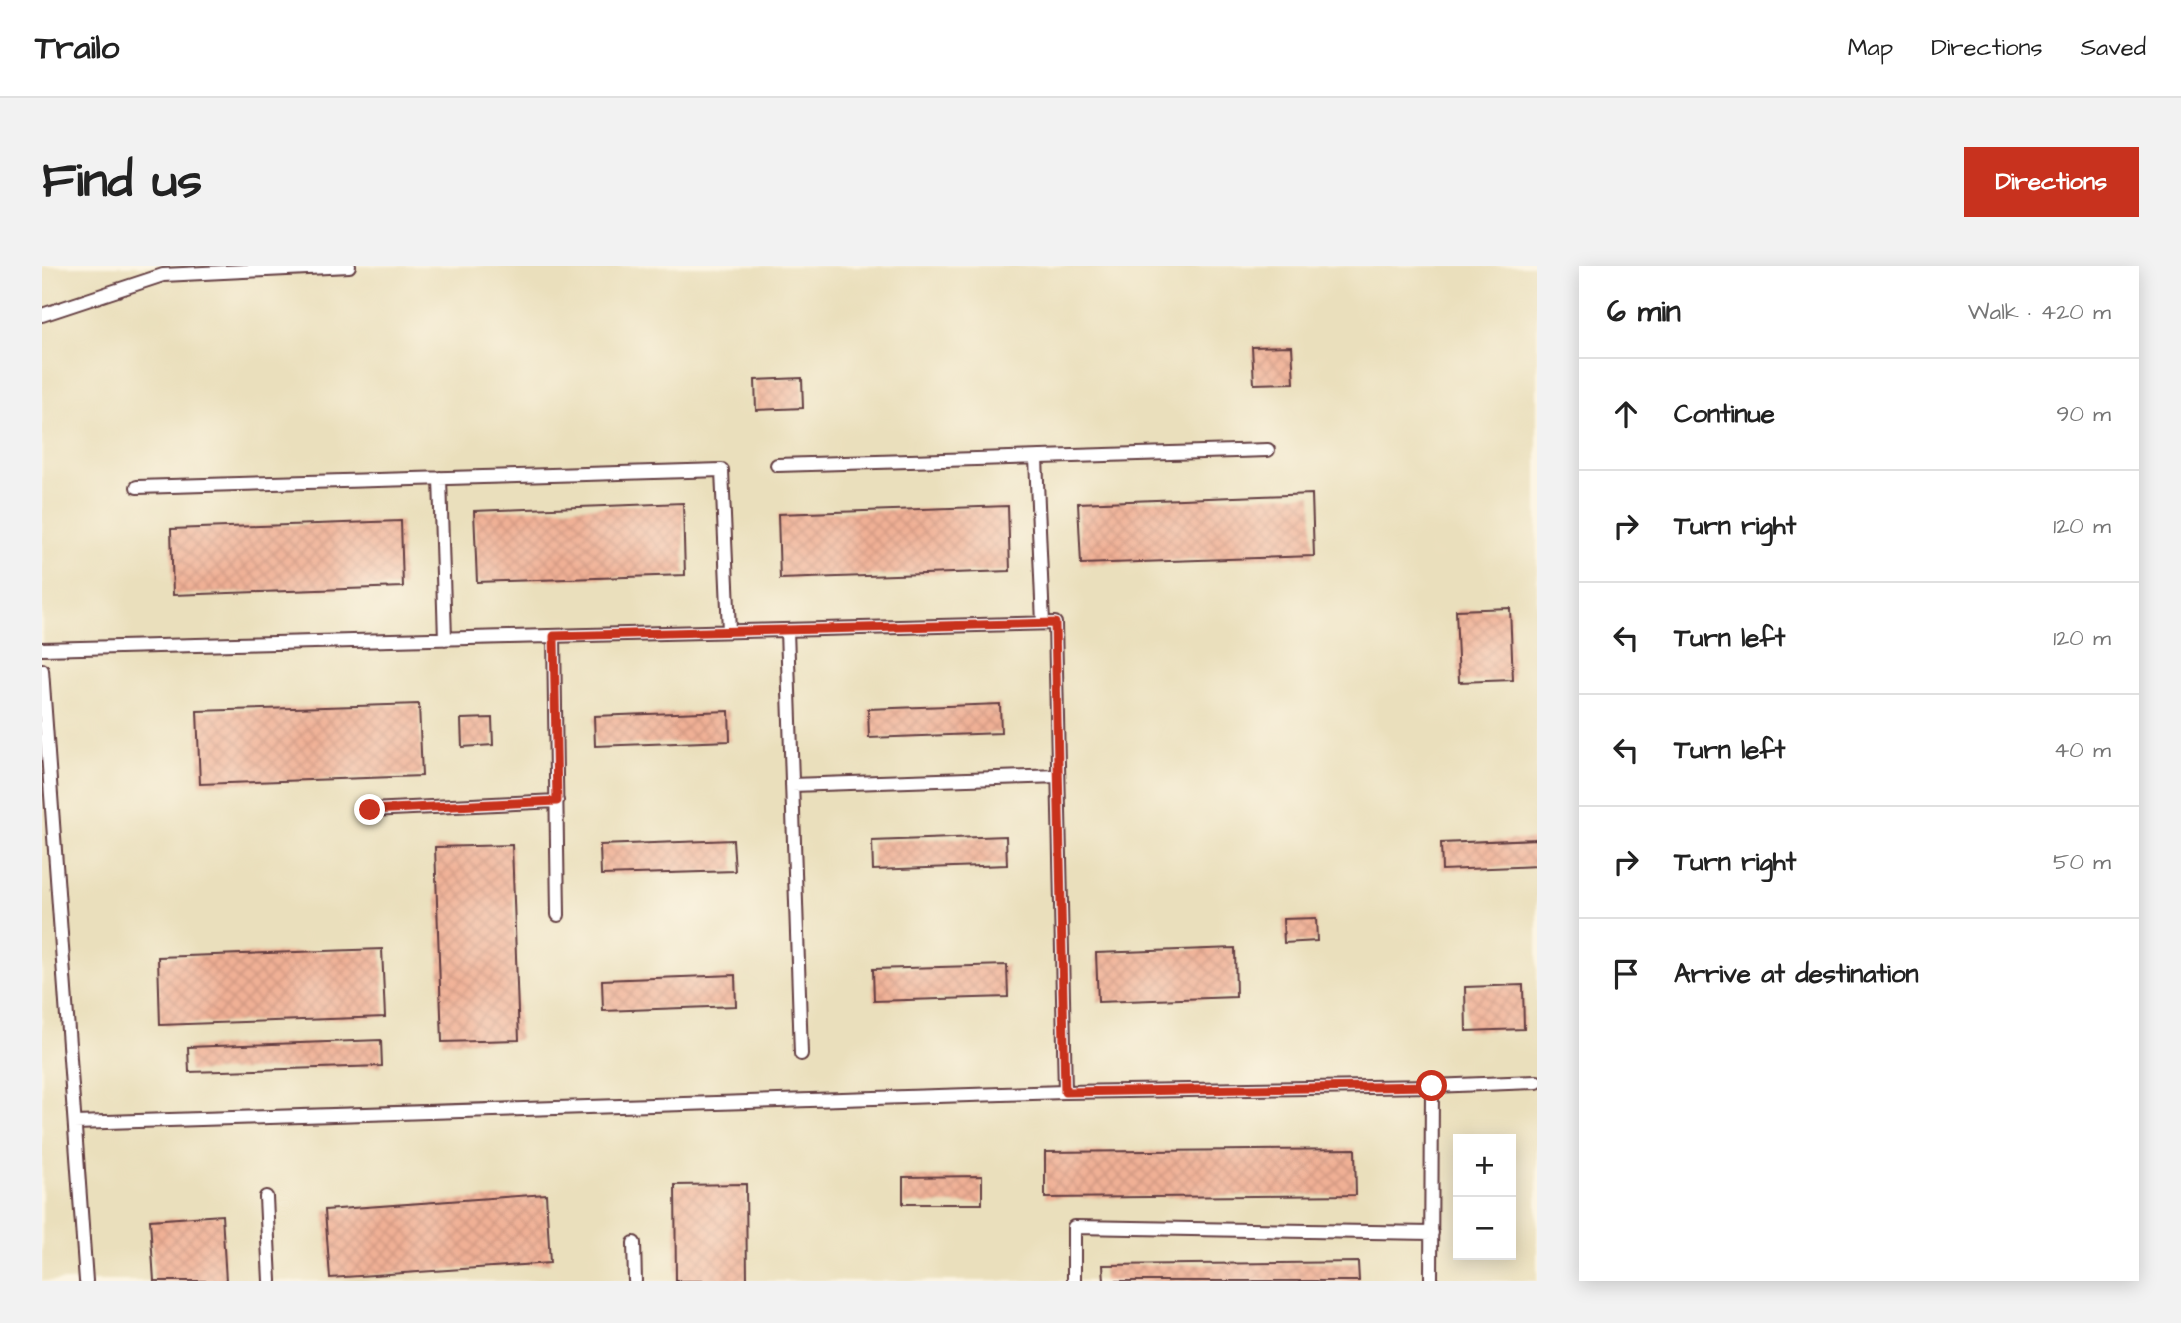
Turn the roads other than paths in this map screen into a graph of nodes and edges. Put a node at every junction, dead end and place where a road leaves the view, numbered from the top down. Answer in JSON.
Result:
{"nodes":[{"id":1,"x":349,"y":266,"type":"edge"},
{"id":2,"x":42,"y":315,"type":"edge"},
{"id":3,"x":1268,"y":450,"type":"dead end"},
{"id":4,"x":1036,"y":458,"type":"junction"},
{"id":5,"x":777,"y":465,"type":"dead end"},
{"id":6,"x":440,"y":478,"type":"junction"},
{"id":7,"x":137,"y":487,"type":"dead end"},
{"id":8,"x":1043,"y":623,"type":"junction"},
{"id":9,"x":788,"y":630,"type":"junction"},
{"id":10,"x":729,"y":631,"type":"junction"},
{"id":11,"x":554,"y":636,"type":"junction"},
{"id":12,"x":444,"y":639,"type":"junction"},
{"id":13,"x":42,"y":649,"type":"edge"},
{"id":14,"x":42,"y":670,"type":"edge"},
{"id":15,"x":1058,"y":776,"type":"junction"},
{"id":16,"x":792,"y":785,"type":"junction"},
{"id":17,"x":557,"y":801,"type":"junction"},
{"id":18,"x":370,"y":810,"type":"dead end"},
{"id":19,"x":558,"y":915,"type":"dead end"},
{"id":20,"x":801,"y":1054,"type":"dead end"},
{"id":21,"x":1537,"y":1082,"type":"edge"},
{"id":22,"x":1432,"y":1086,"type":"junction"},
{"id":23,"x":1065,"y":1092,"type":"junction"},
{"id":24,"x":75,"y":1123,"type":"junction"},
{"id":25,"x":266,"y":1197,"type":"dead end"},
{"id":26,"x":1432,"y":1233,"type":"junction"},
{"id":27,"x":634,"y":1243,"type":"dead end"},
{"id":28,"x":86,"y":1281,"type":"edge"},
{"id":29,"x":270,"y":1281,"type":"edge"},
{"id":30,"x":635,"y":1281,"type":"edge"},
{"id":31,"x":1074,"y":1281,"type":"edge"},
{"id":32,"x":1431,"y":1281,"type":"edge"}],
"edges":[{"from":1,"to":2,"type":"lane"},
{"from":3,"to":4,"type":"lane"},
{"from":4,"to":5,"type":"lane"},
{"from":4,"to":8,"type":"lane"},
{"from":6,"to":7,"type":"lane"},
{"from":6,"to":10,"type":"lane"},
{"from":6,"to":12,"type":"lane"},
{"from":8,"to":9,"type":"lane"},
{"from":8,"to":15,"type":"lane"},
{"from":9,"to":10,"type":"lane"},
{"from":9,"to":16,"type":"lane"},
{"from":10,"to":11,"type":"lane"},
{"from":11,"to":12,"type":"lane"},
{"from":11,"to":17,"type":"lane"},
{"from":12,"to":13,"type":"lane"},
{"from":14,"to":24,"type":"lane"},
{"from":15,"to":16,"type":"lane"},
{"from":15,"to":23,"type":"lane"},
{"from":16,"to":20,"type":"lane"},
{"from":17,"to":18,"type":"lane"},
{"from":17,"to":19,"type":"lane"},
{"from":21,"to":22,"type":"lane"},
{"from":22,"to":23,"type":"lane"},
{"from":22,"to":26,"type":"lane"},
{"from":23,"to":24,"type":"lane"},
{"from":24,"to":28,"type":"lane"},
{"from":25,"to":29,"type":"lane"},
{"from":26,"to":31,"type":"lane"},
{"from":26,"to":32,"type":"lane"},
{"from":27,"to":30,"type":"lane"}]}
